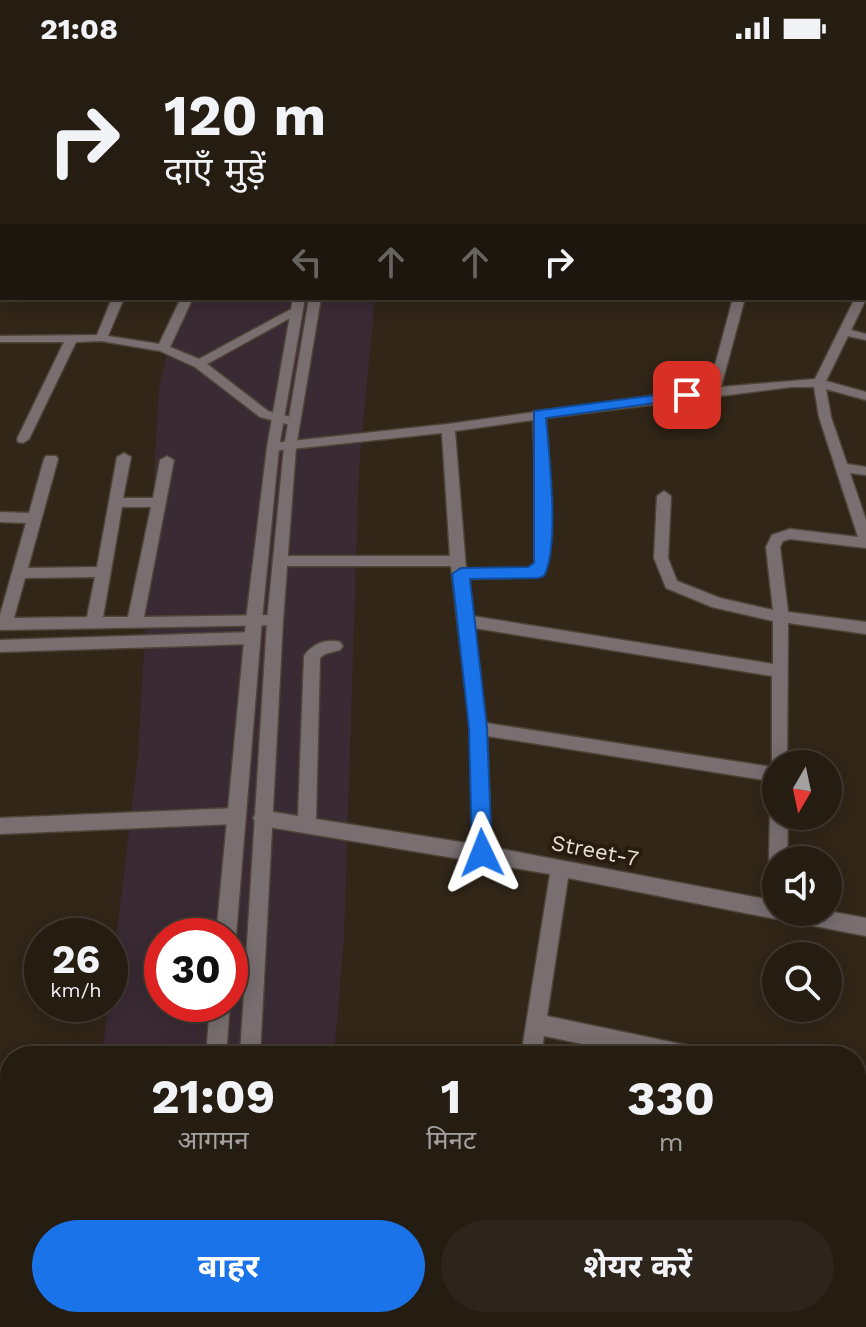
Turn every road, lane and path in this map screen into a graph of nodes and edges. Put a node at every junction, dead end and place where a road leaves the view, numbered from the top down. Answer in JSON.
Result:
{"nodes":[{"id":1,"x":117,"y":300,"type":"edge"},
{"id":2,"x":186,"y":300,"type":"edge"},
{"id":3,"x":315,"y":300,"type":"edge"},
{"id":4,"x":738,"y":300,"type":"edge"},
{"id":5,"x":860,"y":300,"type":"edge"},
{"id":6,"x":298,"y":304,"type":"edge"},
{"id":7,"x":845,"y":332,"type":"junction"},
{"id":8,"x":866,"y":337,"type":"edge"},
{"id":9,"x":72,"y":338,"type":"junction"},
{"id":10,"x":101,"y":338,"type":"junction"},
{"id":11,"x":0,"y":339,"type":"edge"},
{"id":12,"x":163,"y":348,"type":"junction"},
{"id":13,"x":199,"y":364,"type":"junction"},
{"id":14,"x":819,"y":383,"type":"junction"},
{"id":15,"x":714,"y":391,"type":"junction"},
{"id":16,"x":866,"y":396,"type":"edge"},
{"id":17,"x":539,"y":415,"type":"junction"},
{"id":18,"x":277,"y":418,"type":"junction"},
{"id":19,"x":294,"y":422,"type":"junction"},
{"id":20,"x":448,"y":428,"type":"junction"},
{"id":21,"x":23,"y":439,"type":"dead end"},
{"id":22,"x":282,"y":447,"type":"junction"},
{"id":23,"x":124,"y":457,"type":"dead end"},
{"id":24,"x":51,"y":459,"type":"dead end"},
{"id":25,"x":167,"y":460,"type":"dead end"},
{"id":26,"x":841,"y":467,"type":"junction"},
{"id":27,"x":866,"y":471,"type":"edge"},
{"id":28,"x":664,"y":496,"type":"dead end"},
{"id":29,"x":159,"y":502,"type":"junction"},
{"id":30,"x":117,"y":503,"type":"junction"},
{"id":31,"x":0,"y":517,"type":"edge"},
{"id":32,"x":34,"y":518,"type":"junction"},
{"id":33,"x":866,"y":542,"type":"edge"},
{"id":34,"x":280,"y":561,"type":"junction"},
{"id":35,"x":459,"y":567,"type":"junction"},
{"id":36,"x":102,"y":572,"type":"junction"},
{"id":37,"x":19,"y":573,"type":"junction"},
{"id":38,"x":781,"y":616,"type":"junction"},
{"id":39,"x":275,"y":621,"type":"junction"},
{"id":40,"x":467,"y":621,"type":"junction"},
{"id":41,"x":135,"y":622,"type":"junction"},
{"id":42,"x":94,"y":623,"type":"junction"},
{"id":43,"x":2,"y":624,"type":"edge"},
{"id":44,"x":866,"y":628,"type":"edge"},
{"id":45,"x":253,"y":629,"type":"junction"},
{"id":46,"x":0,"y":646,"type":"edge"},
{"id":47,"x":335,"y":646,"type":"dead end"},
{"id":48,"x":781,"y":671,"type":"junction"},
{"id":49,"x":478,"y":728,"type":"junction"},
{"id":50,"x":779,"y":750,"type":"edge"},
{"id":51,"x":762,"y":773,"type":"edge"},
{"id":52,"x":236,"y":816,"type":"junction"},
{"id":53,"x":262,"y":818,"type":"junction"},
{"id":54,"x":307,"y":825,"type":"junction"},
{"id":55,"x":0,"y":826,"type":"edge"},
{"id":56,"x":482,"y":853,"type":"junction"},
{"id":57,"x":560,"y":868,"type":"junction"},
{"id":58,"x":762,"y":907,"type":"edge"},
{"id":59,"x":228,"y":918,"type":"edge"},
{"id":60,"x":842,"y":922,"type":"edge"},
{"id":61,"x":866,"y":927,"type":"edge"},
{"id":62,"x":219,"y":1022,"type":"edge"},
{"id":63,"x":536,"y":1024,"type":"junction"},
{"id":64,"x":217,"y":1046,"type":"edge"},
{"id":65,"x":251,"y":1046,"type":"edge"},
{"id":66,"x":533,"y":1046,"type":"edge"},
{"id":67,"x":642,"y":1046,"type":"edge"}],
"edges":[{"from":1,"to":10,"type":"street"},
{"from":2,"to":12,"type":"street"},
{"from":3,"to":19,"type":"street"},
{"from":4,"to":15,"type":"street"},
{"from":5,"to":7,"type":"street"},
{"from":6,"to":13,"type":"street"},
{"from":6,"to":18,"type":"street"},
{"from":7,"to":8,"type":"street"},
{"from":7,"to":14,"type":"street"},
{"from":9,"to":10,"type":"street"},
{"from":9,"to":11,"type":"street"},
{"from":9,"to":21,"type":"street"},
{"from":10,"to":12,"type":"street"},
{"from":12,"to":13,"type":"street"},
{"from":13,"to":18,"type":"street"},
{"from":14,"to":15,"type":"street"},
{"from":14,"to":16,"type":"street"},
{"from":14,"to":26,"type":"street"},
{"from":15,"to":17,"type":"street"},
{"from":17,"to":20,"type":"street"},
{"from":17,"to":35,"type":"street"},
{"from":18,"to":19,"type":"street"},
{"from":18,"to":22,"type":"street"},
{"from":19,"to":22,"type":"street"},
{"from":20,"to":22,"type":"street"},
{"from":20,"to":35,"type":"street"},
{"from":22,"to":34,"type":"street"},
{"from":22,"to":45,"type":"street"},
{"from":23,"to":30,"type":"street"},
{"from":24,"to":32,"type":"street"},
{"from":25,"to":29,"type":"street"},
{"from":26,"to":27,"type":"street"},
{"from":26,"to":33,"type":"street"},
{"from":28,"to":38,"type":"street"},
{"from":29,"to":30,"type":"street"},
{"from":29,"to":41,"type":"street"},
{"from":30,"to":36,"type":"street"},
{"from":31,"to":32,"type":"street"},
{"from":32,"to":37,"type":"street"},
{"from":33,"to":38,"type":"street"},
{"from":34,"to":35,"type":"street"},
{"from":34,"to":39,"type":"street"},
{"from":35,"to":40,"type":"street"},
{"from":36,"to":37,"type":"street"},
{"from":36,"to":42,"type":"street"},
{"from":37,"to":43,"type":"street"},
{"from":38,"to":44,"type":"street"},
{"from":38,"to":48,"type":"street"},
{"from":39,"to":45,"type":"street"},
{"from":39,"to":53,"type":"street"},
{"from":40,"to":48,"type":"street"},
{"from":40,"to":49,"type":"street"},
{"from":41,"to":42,"type":"street"},
{"from":41,"to":45,"type":"street"},
{"from":42,"to":43,"type":"street"},
{"from":45,"to":46,"type":"street"},
{"from":45,"to":52,"type":"street"},
{"from":47,"to":54,"type":"street"},
{"from":48,"to":50,"type":"street"},
{"from":49,"to":51,"type":"street"},
{"from":49,"to":56,"type":"street"},
{"from":52,"to":55,"type":"street"},
{"from":52,"to":59,"type":"street"},
{"from":53,"to":54,"type":"street","name":"Street-7"},
{"from":53,"to":65,"type":"street"},
{"from":54,"to":56,"type":"street","name":"Street-7"},
{"from":56,"to":57,"type":"street","name":"Street-7"},
{"from":57,"to":58,"type":"street","name":"Street-7"},
{"from":57,"to":63,"type":"street"},
{"from":60,"to":61,"type":"street"},
{"from":62,"to":64,"type":"street"},
{"from":63,"to":66,"type":"street"},
{"from":63,"to":67,"type":"street"}]}
